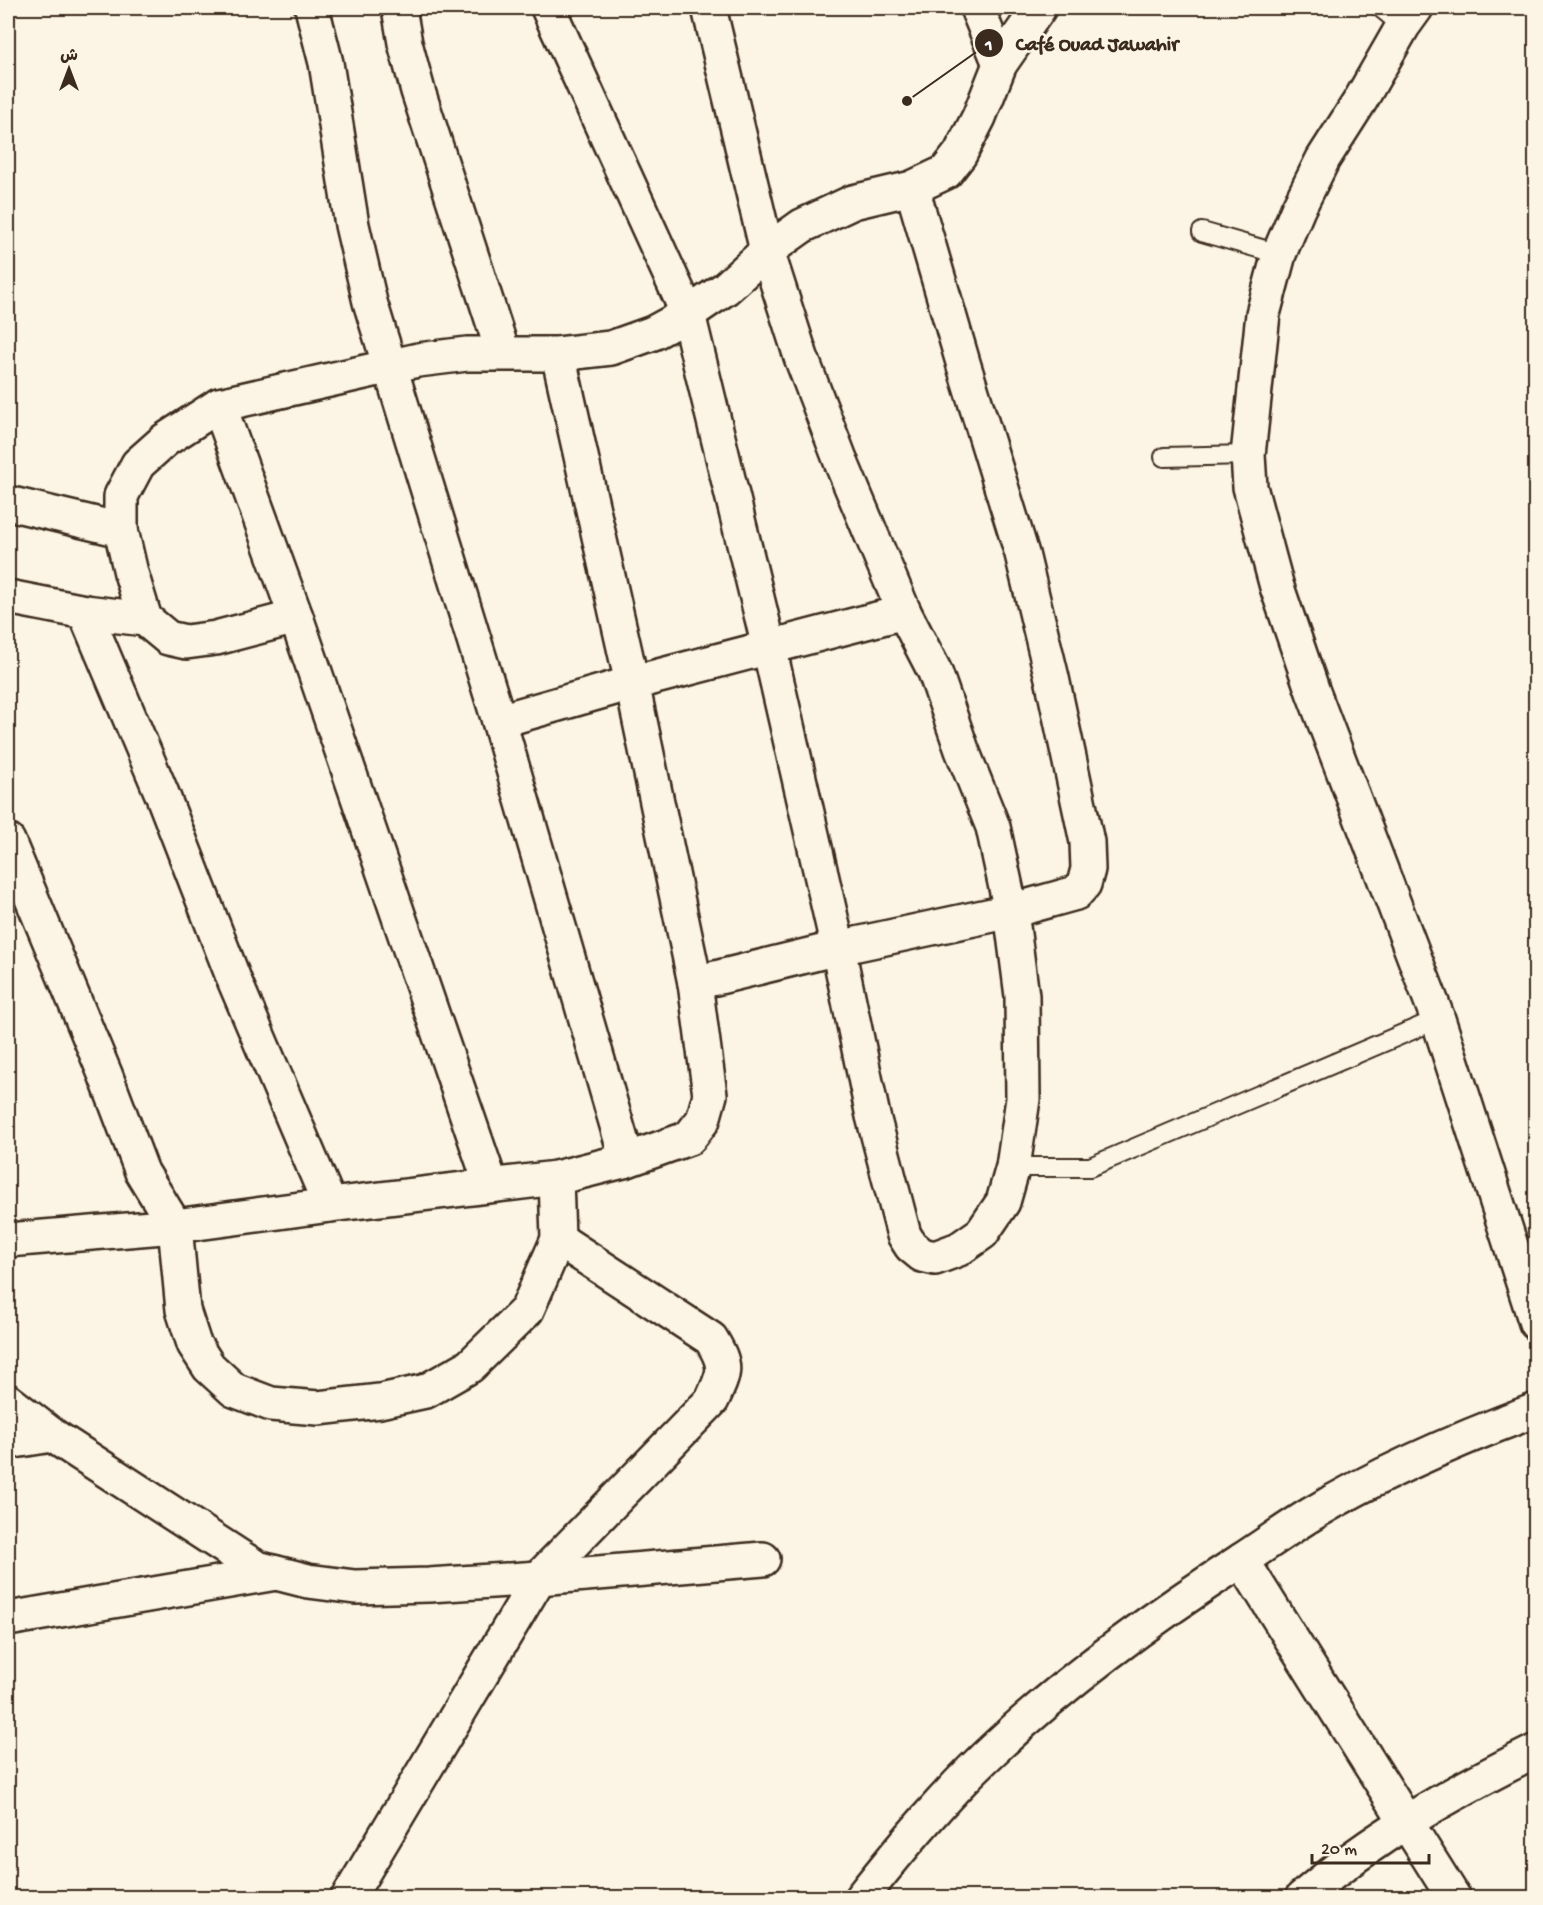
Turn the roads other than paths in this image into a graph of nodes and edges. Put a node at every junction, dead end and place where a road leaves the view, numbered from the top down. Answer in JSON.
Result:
{"nodes":[{"id":1,"x":312,"y":8,"type":"edge"},
{"id":2,"x":399,"y":8,"type":"edge"},
{"id":3,"x":548,"y":8,"type":"edge"},
{"id":4,"x":709,"y":8,"type":"edge"},
{"id":5,"x":976,"y":8,"type":"edge"},
{"id":6,"x":1039,"y":8,"type":"edge"},
{"id":7,"x":1400,"y":14,"type":"edge"},
{"id":8,"x":1000,"y":64,"type":"junction"},
{"id":9,"x":912,"y":188,"type":"junction"},
{"id":10,"x":1202,"y":232,"type":"dead end"},
{"id":11,"x":767,"y":251,"type":"junction"},
{"id":12,"x":1279,"y":254,"type":"junction"},
{"id":13,"x":688,"y":314,"type":"junction"},
{"id":14,"x":503,"y":353,"type":"junction"},
{"id":15,"x":558,"y":354,"type":"junction"},
{"id":16,"x":391,"y":367,"type":"junction"},
{"id":17,"x":219,"y":405,"type":"junction"},
{"id":18,"x":1248,"y":455,"type":"junction"},
{"id":19,"x":1164,"y":457,"type":"dead end"},
{"id":20,"x":8,"y":503,"type":"edge"},
{"id":21,"x":121,"y":530,"type":"junction"},
{"id":22,"x":8,"y":597,"type":"edge"},
{"id":23,"x":85,"y":612,"type":"junction"},
{"id":24,"x":904,"y":612,"type":"junction"},
{"id":25,"x":296,"y":617,"type":"junction"},
{"id":26,"x":145,"y":619,"type":"junction"},
{"id":27,"x":769,"y":647,"type":"junction"},
{"id":28,"x":632,"y":683,"type":"junction"},
{"id":29,"x":499,"y":721,"type":"junction"},
{"id":30,"x":8,"y":841,"type":"edge"},
{"id":31,"x":1011,"y":911,"type":"junction"},
{"id":32,"x":838,"y":948,"type":"junction"},
{"id":33,"x":695,"y":983,"type":"junction"},
{"id":34,"x":1438,"y":1019,"type":"junction"},
{"id":35,"x":627,"y":1160,"type":"junction"},
{"id":36,"x":1014,"y":1167,"type":"junction"},
{"id":37,"x":556,"y":1178,"type":"junction"},
{"id":38,"x":491,"y":1185,"type":"junction"},
{"id":39,"x":330,"y":1205,"type":"junction"},
{"id":40,"x":176,"y":1226,"type":"junction"},
{"id":41,"x":9,"y":1236,"type":"edge"},
{"id":42,"x":558,"y":1239,"type":"junction"},
{"id":43,"x":1536,"y":1323,"type":"edge"},
{"id":44,"x":8,"y":1401,"type":"edge"},
{"id":45,"x":1536,"y":1410,"type":"edge"},
{"id":46,"x":52,"y":1435,"type":"junction"},
{"id":47,"x":8,"y":1442,"type":"edge"},
{"id":48,"x":763,"y":1559,"type":"dead end"},
{"id":49,"x":1242,"y":1560,"type":"junction"},
{"id":50,"x":276,"y":1573,"type":"junction"},
{"id":51,"x":539,"y":1578,"type":"junction"},
{"id":52,"x":8,"y":1619,"type":"edge"},
{"id":53,"x":1536,"y":1750,"type":"edge"},
{"id":54,"x":1407,"y":1822,"type":"junction"},
{"id":55,"x":348,"y":1898,"type":"edge"},
{"id":56,"x":861,"y":1898,"type":"edge"},
{"id":57,"x":1302,"y":1898,"type":"edge"},
{"id":58,"x":1454,"y":1898,"type":"edge"}],
"edges":[{"from":1,"to":16,"type":"street"},
{"from":2,"to":14,"type":"street"},
{"from":3,"to":13,"type":"street"},
{"from":4,"to":11,"type":"street"},
{"from":5,"to":8,"type":"street"},
{"from":6,"to":8,"type":"street"},
{"from":7,"to":12,"type":"street"},
{"from":8,"to":9,"type":"street"},
{"from":9,"to":11,"type":"street"},
{"from":9,"to":31,"type":"street"},
{"from":10,"to":12,"type":"lane"},
{"from":11,"to":13,"type":"street"},
{"from":11,"to":24,"type":"street"},
{"from":12,"to":18,"type":"street"},
{"from":13,"to":15,"type":"street"},
{"from":13,"to":27,"type":"street"},
{"from":14,"to":15,"type":"street"},
{"from":14,"to":16,"type":"street"},
{"from":15,"to":28,"type":"street"},
{"from":16,"to":17,"type":"street"},
{"from":16,"to":29,"type":"street"},
{"from":17,"to":21,"type":"street"},
{"from":17,"to":25,"type":"street"},
{"from":18,"to":19,"type":"lane"},
{"from":18,"to":34,"type":"street"},
{"from":20,"to":21,"type":"street"},
{"from":21,"to":26,"type":"street"},
{"from":22,"to":23,"type":"street"},
{"from":23,"to":26,"type":"street"},
{"from":23,"to":39,"type":"street"},
{"from":24,"to":27,"type":"street"},
{"from":24,"to":31,"type":"street"},
{"from":25,"to":26,"type":"street"},
{"from":25,"to":38,"type":"street"},
{"from":27,"to":28,"type":"street"},
{"from":27,"to":32,"type":"street"},
{"from":28,"to":29,"type":"street"},
{"from":28,"to":33,"type":"street"},
{"from":29,"to":35,"type":"street"},
{"from":30,"to":40,"type":"street"},
{"from":31,"to":32,"type":"street"},
{"from":31,"to":36,"type":"street"},
{"from":32,"to":33,"type":"street"},
{"from":32,"to":36,"type":"street"},
{"from":33,"to":35,"type":"street"},
{"from":34,"to":36,"type":"lane"},
{"from":34,"to":43,"type":"street"},
{"from":35,"to":37,"type":"street"},
{"from":37,"to":38,"type":"street"},
{"from":37,"to":42,"type":"street"},
{"from":38,"to":39,"type":"street"},
{"from":39,"to":40,"type":"street"},
{"from":40,"to":41,"type":"street"},
{"from":40,"to":42,"type":"street"},
{"from":42,"to":51,"type":"street"},
{"from":44,"to":46,"type":"street"},
{"from":45,"to":49,"type":"street"},
{"from":46,"to":47,"type":"street"},
{"from":46,"to":50,"type":"street"},
{"from":48,"to":51,"type":"street"},
{"from":49,"to":54,"type":"street"},
{"from":49,"to":56,"type":"street"},
{"from":50,"to":51,"type":"street"},
{"from":50,"to":52,"type":"street"},
{"from":51,"to":55,"type":"street"},
{"from":53,"to":54,"type":"street"},
{"from":54,"to":57,"type":"street"},
{"from":54,"to":58,"type":"street"}]}
